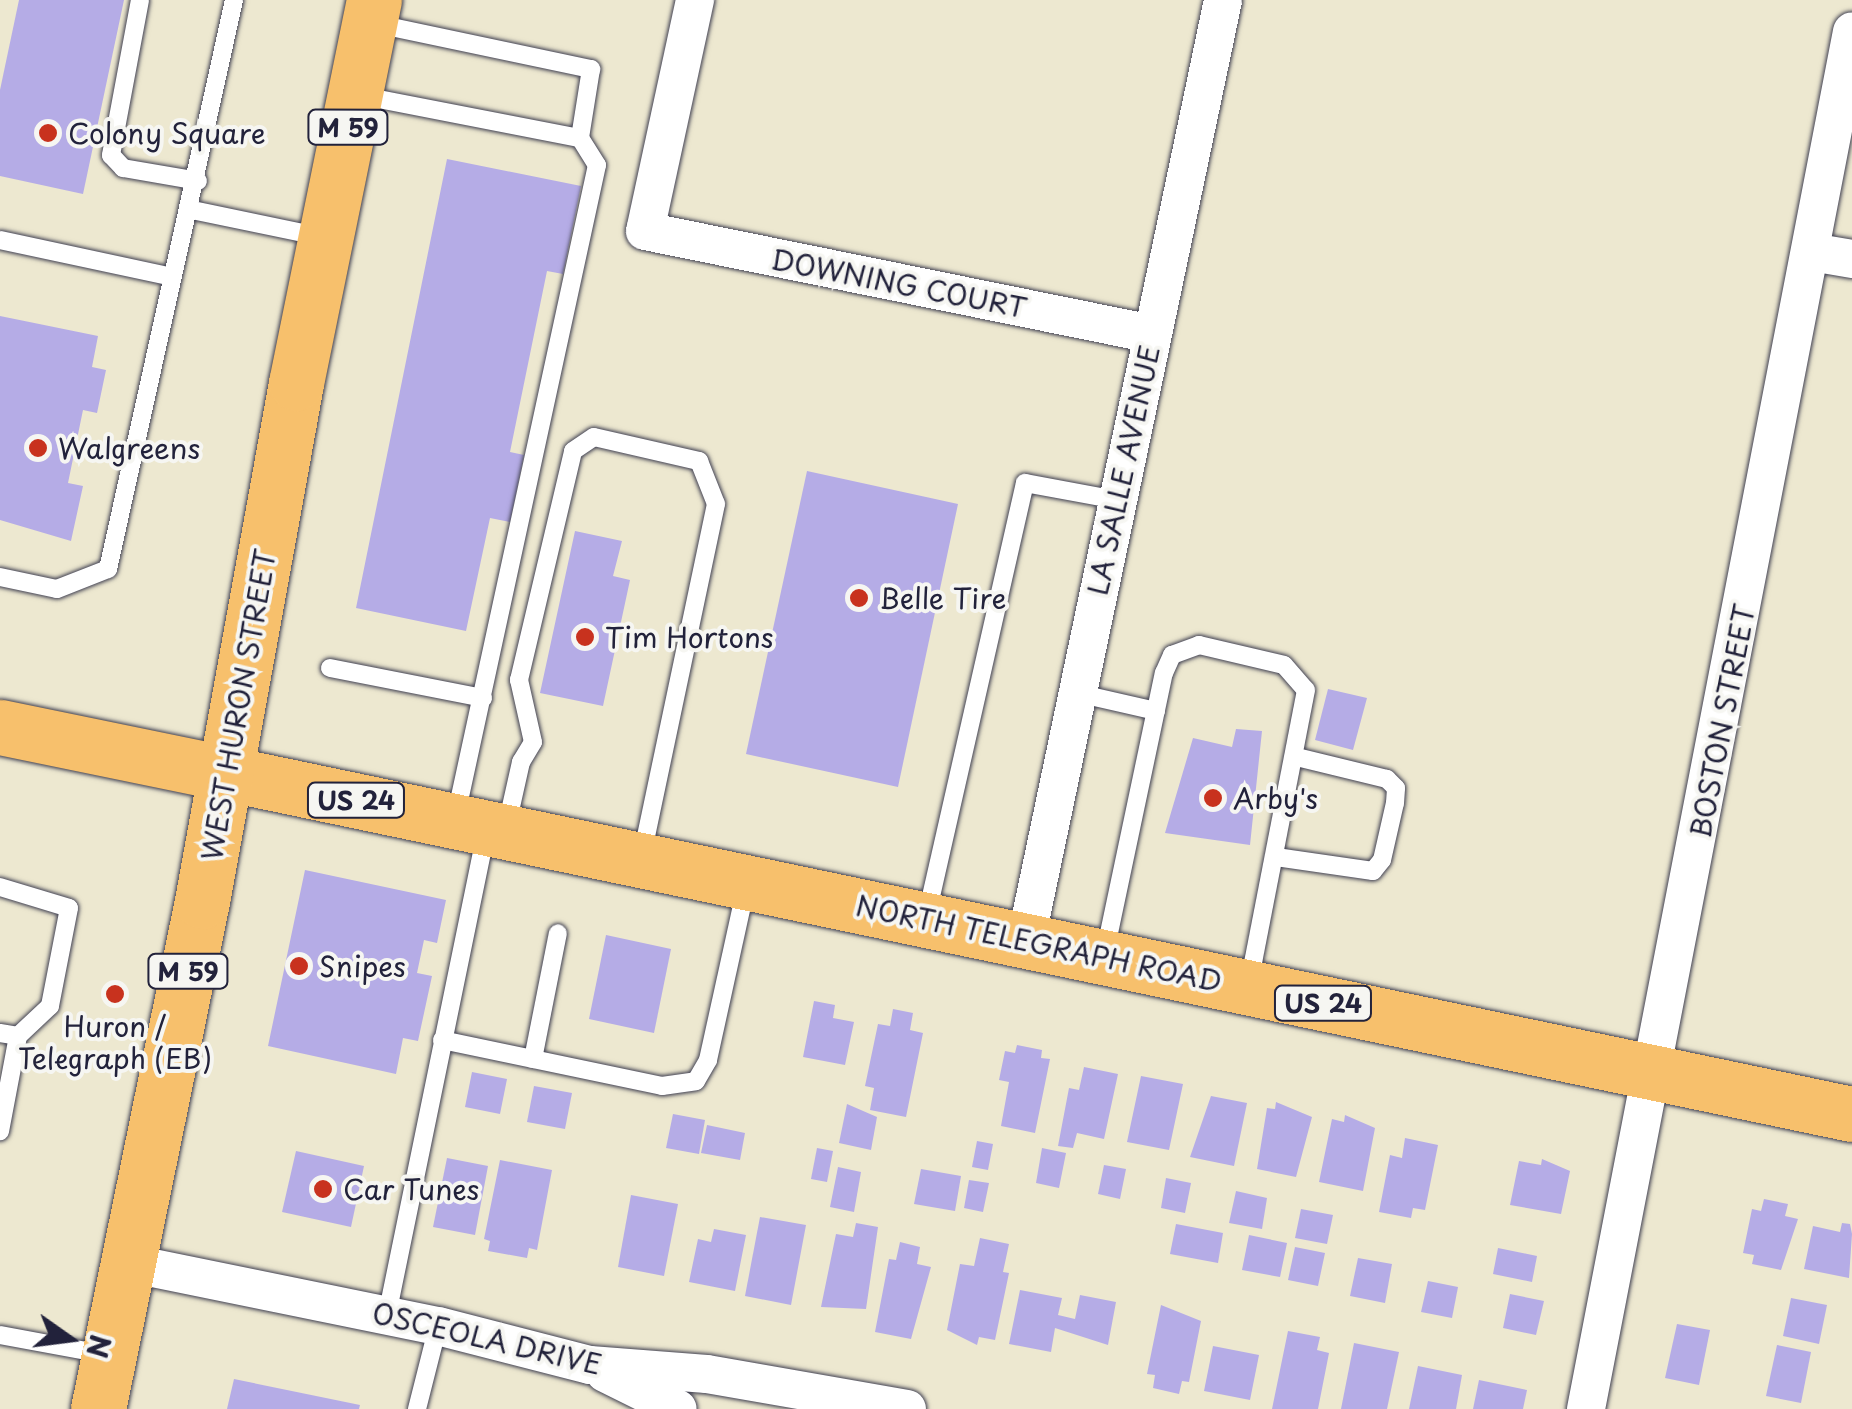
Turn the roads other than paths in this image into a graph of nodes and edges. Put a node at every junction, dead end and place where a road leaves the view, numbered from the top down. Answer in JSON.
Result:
{"nodes":[{"id":1,"x":140,"y":0,"type":"edge"},
{"id":2,"x":234,"y":0,"type":"edge"},
{"id":3,"x":695,"y":0,"type":"edge"},
{"id":4,"x":1222,"y":0,"type":"edge"},
{"id":5,"x":372,"y":12,"type":"edge"},
{"id":6,"x":1852,"y":31,"type":"edge"},
{"id":7,"x":354,"y":94,"type":"junction"},
{"id":8,"x":580,"y":138,"type":"junction"},
{"id":9,"x":198,"y":181,"type":"junction"},
{"id":10,"x":192,"y":210,"type":"junction"},
{"id":11,"x":325,"y":238,"type":"junction"},
{"id":12,"x":0,"y":240,"type":"edge"},
{"id":13,"x":1811,"y":252,"type":"junction"},
{"id":14,"x":1852,"y":260,"type":"edge"},
{"id":15,"x":172,"y":278,"type":"junction"},
{"id":16,"x":1152,"y":334,"type":"junction"},
{"id":17,"x":1117,"y":500,"type":"junction"},
{"id":18,"x":0,"y":578,"type":"edge"},
{"id":19,"x":330,"y":668,"type":"dead end"},
{"id":20,"x":1077,"y":693,"type":"junction"},
{"id":21,"x":483,"y":698,"type":"junction"},
{"id":22,"x":1156,"y":711,"type":"junction"},
{"id":23,"x":0,"y":727,"type":"edge"},
{"id":24,"x":1297,"y":756,"type":"junction"},
{"id":25,"x":225,"y":773,"type":"junction"},
{"id":26,"x":482,"y":826,"type":"junction"},
{"id":27,"x":1276,"y":857,"type":"junction"},
{"id":28,"x":640,"y":859,"type":"junction"},
{"id":29,"x":747,"y":882,"type":"junction"},
{"id":30,"x":0,"y":887,"type":"edge"},
{"id":31,"x":926,"y":920,"type":"junction"},
{"id":32,"x":558,"y":933,"type":"dead end"},
{"id":33,"x":1026,"y":940,"type":"junction"},
{"id":34,"x":1104,"y":956,"type":"junction"},
{"id":35,"x":1248,"y":987,"type":"junction"},
{"id":36,"x":9,"y":1034,"type":"edge"},
{"id":37,"x":442,"y":1040,"type":"junction"},
{"id":38,"x":533,"y":1059,"type":"junction"},
{"id":39,"x":1655,"y":1072,"type":"junction"},
{"id":40,"x":1852,"y":1114,"type":"edge"},
{"id":41,"x":0,"y":1130,"type":"edge"},
{"id":42,"x":128,"y":1263,"type":"junction"},
{"id":43,"x":387,"y":1315,"type":"junction"},
{"id":44,"x":438,"y":1326,"type":"junction"},
{"id":45,"x":0,"y":1336,"type":"edge"},
{"id":46,"x":108,"y":1355,"type":"junction"},
{"id":47,"x":590,"y":1365,"type":"junction"},
{"id":48,"x":98,"y":1409,"type":"edge"},
{"id":49,"x":417,"y":1409,"type":"edge"},
{"id":50,"x":678,"y":1409,"type":"edge"},
{"id":51,"x":908,"y":1409,"type":"edge"},
{"id":52,"x":1586,"y":1409,"type":"edge"}],
"edges":[{"from":1,"to":9,"type":"lane"},
{"from":2,"to":9,"type":"lane"},
{"from":3,"to":16,"type":"street","name":"DOWNING COURT"},
{"from":4,"to":16,"type":"street","name":"LA SALLE AVENUE"},
{"from":5,"to":7,"type":"main road","name":"WEST HURON STREET","number":"M 59"},
{"from":5,"to":8,"type":"lane"},
{"from":6,"to":13,"type":"street","name":"BOSTON STREET"},
{"from":7,"to":8,"type":"lane"},
{"from":7,"to":11,"type":"main road","name":"WEST HURON STREET","number":"M 59"},
{"from":8,"to":21,"type":"lane"},
{"from":9,"to":10,"type":"lane"},
{"from":10,"to":11,"type":"lane"},
{"from":10,"to":15,"type":"lane"},
{"from":11,"to":25,"type":"main road","name":"WEST HURON STREET","number":"M 59"},
{"from":12,"to":15,"type":"lane"},
{"from":13,"to":14,"type":"street"},
{"from":13,"to":39,"type":"street","name":"BOSTON STREET"},
{"from":15,"to":18,"type":"lane"},
{"from":16,"to":17,"type":"street","name":"LA SALLE AVENUE"},
{"from":17,"to":20,"type":"street","name":"LA SALLE AVENUE"},
{"from":17,"to":31,"type":"lane"},
{"from":19,"to":21,"type":"lane"},
{"from":20,"to":22,"type":"lane"},
{"from":20,"to":33,"type":"street","name":"LA SALLE AVENUE"},
{"from":21,"to":26,"type":"lane"},
{"from":22,"to":24,"type":"lane"},
{"from":22,"to":34,"type":"lane"},
{"from":23,"to":25,"type":"main road","number":"US 24"},
{"from":24,"to":27,"type":"lane"},
{"from":24,"to":27,"type":"lane"},
{"from":25,"to":26,"type":"main road","name":"NORTH TELEGRAPH ROAD","number":"US 24"},
{"from":25,"to":42,"type":"main road","name":"WEST HURON STREET","number":"M 59"},
{"from":26,"to":28,"type":"main road","name":"NORTH TELEGRAPH ROAD","number":"US 24"},
{"from":26,"to":28,"type":"lane"},
{"from":26,"to":37,"type":"lane"},
{"from":27,"to":35,"type":"lane"},
{"from":28,"to":29,"type":"main road","name":"NORTH TELEGRAPH ROAD","number":"US 24"},
{"from":29,"to":31,"type":"main road","name":"NORTH TELEGRAPH ROAD","number":"US 24"},
{"from":29,"to":38,"type":"lane"},
{"from":30,"to":36,"type":"lane"},
{"from":31,"to":33,"type":"main road","name":"NORTH TELEGRAPH ROAD","number":"US 24"},
{"from":32,"to":38,"type":"lane"},
{"from":33,"to":34,"type":"main road","name":"NORTH TELEGRAPH ROAD","number":"US 24"},
{"from":34,"to":35,"type":"main road","name":"NORTH TELEGRAPH ROAD","number":"US 24"},
{"from":35,"to":39,"type":"main road","name":"NORTH TELEGRAPH ROAD","number":"US 24"},
{"from":36,"to":41,"type":"lane"},
{"from":37,"to":38,"type":"lane"},
{"from":37,"to":43,"type":"lane"},
{"from":39,"to":40,"type":"main road","name":"NORTH TELEGRAPH ROAD","number":"US 24"},
{"from":39,"to":52,"type":"street","name":"BOSTON STREET"},
{"from":42,"to":43,"type":"street","name":"OSCEOLA DRIVE"},
{"from":42,"to":46,"type":"main road","name":"WEST HURON STREET","number":"M 59"},
{"from":43,"to":44,"type":"street","name":"OSCEOLA DRIVE"},
{"from":44,"to":47,"type":"street","name":"OSCEOLA DRIVE"},
{"from":44,"to":49,"type":"lane"},
{"from":45,"to":46,"type":"lane"},
{"from":46,"to":48,"type":"main road","name":"WEST HURON STREET","number":"M 59"},
{"from":47,"to":50,"type":"street"},
{"from":47,"to":51,"type":"street","name":"OSCEOLA DRIVE"}]}
